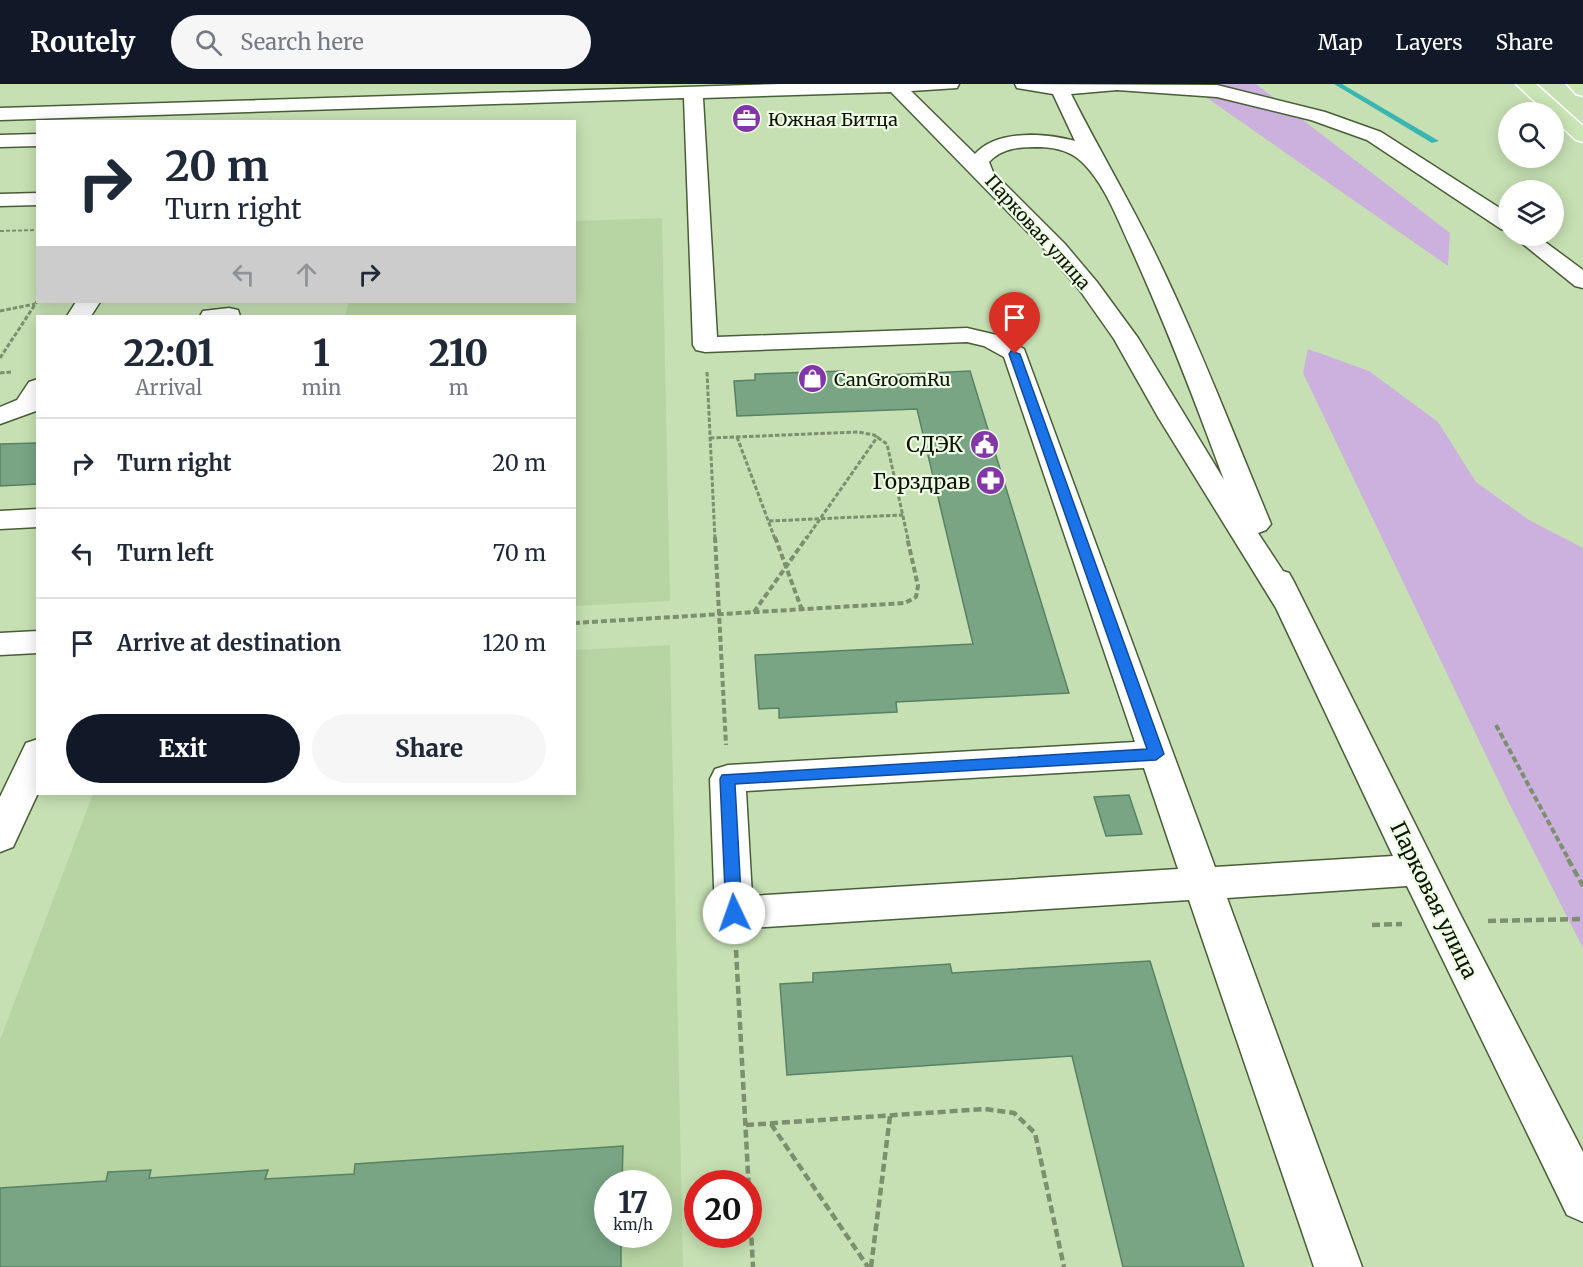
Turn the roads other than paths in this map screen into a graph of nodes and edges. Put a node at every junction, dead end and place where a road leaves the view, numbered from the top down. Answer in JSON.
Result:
{"nodes":[{"id":1,"x":330,"y":84,"type":"edge"},
{"id":2,"x":950,"y":84,"type":"edge"},
{"id":3,"x":1024,"y":84,"type":"edge"},
{"id":4,"x":1525,"y":84,"type":"edge"},
{"id":5,"x":1576,"y":84,"type":"edge"},
{"id":6,"x":896,"y":86,"type":"junction"},
{"id":7,"x":765,"y":87,"type":"edge"},
{"id":8,"x":607,"y":89,"type":"edge"},
{"id":9,"x":1060,"y":90,"type":"junction"},
{"id":10,"x":1583,"y":90,"type":"edge"},
{"id":11,"x":693,"y":91,"type":"junction"},
{"id":12,"x":1546,"y":102,"type":"edge"},
{"id":13,"x":318,"y":113,"type":"edge"},
{"id":14,"x":0,"y":114,"type":"edge"},
{"id":15,"x":1564,"y":119,"type":"edge"},
{"id":16,"x":1564,"y":121,"type":"edge"},
{"id":17,"x":1583,"y":136,"type":"edge"},
{"id":18,"x":36,"y":140,"type":"edge"},
{"id":19,"x":0,"y":141,"type":"edge"},
{"id":20,"x":1583,"y":142,"type":"edge"},
{"id":21,"x":1097,"y":166,"type":"junction"},
{"id":22,"x":983,"y":172,"type":"junction"},
{"id":23,"x":36,"y":199,"type":"edge"},
{"id":24,"x":0,"y":200,"type":"edge"},
{"id":25,"x":1498,"y":217,"type":"edge"},
{"id":26,"x":1537,"y":246,"type":"edge"},
{"id":27,"x":1583,"y":281,"type":"edge"},
{"id":28,"x":36,"y":390,"type":"edge"},
{"id":29,"x":0,"y":416,"type":"edge"},
{"id":30,"x":36,"y":518,"type":"edge"},
{"id":31,"x":0,"y":519,"type":"edge"},
{"id":32,"x":1286,"y":600,"type":"junction"},
{"id":33,"x":36,"y":642,"type":"edge"},
{"id":34,"x":0,"y":644,"type":"edge"},
{"id":35,"x":1156,"y":754,"type":"junction"},
{"id":36,"x":36,"y":756,"type":"edge"},
{"id":37,"x":0,"y":837,"type":"edge"},
{"id":38,"x":1419,"y":870,"type":"junction"},
{"id":39,"x":1202,"y":884,"type":"junction"},
{"id":40,"x":1583,"y":1199,"type":"edge"},
{"id":41,"x":1338,"y":1267,"type":"edge"}],
"edges":[{"from":1,"to":13,"type":"street"},
{"from":2,"to":6,"type":"street"},
{"from":3,"to":9,"type":"street"},
{"from":4,"to":12,"type":"main road"},
{"from":5,"to":10,"type":"main road"},
{"from":6,"to":7,"type":"street"},
{"from":6,"to":22,"type":"street"},
{"from":7,"to":11,"type":"street"},
{"from":8,"to":11,"type":"street"},
{"from":8,"to":13,"type":"street"},
{"from":9,"to":21,"type":"street"},
{"from":9,"to":25,"type":"street"},
{"from":11,"to":35,"type":"street"},
{"from":13,"to":14,"type":"street"},
{"from":15,"to":17,"type":"main road"},
{"from":16,"to":20,"type":"street"},
{"from":18,"to":19,"type":"street"},
{"from":21,"to":22,"type":"street","name":"Парковая улица"},
{"from":21,"to":32,"type":"street","name":"Парковая улица"},
{"from":22,"to":32,"type":"street","name":"Парковая улица"},
{"from":23,"to":24,"type":"street"},
{"from":26,"to":27,"type":"street"},
{"from":28,"to":29,"type":"street"},
{"from":30,"to":31,"type":"street"},
{"from":32,"to":38,"type":"street","name":"Парковая улица"},
{"from":33,"to":34,"type":"street"},
{"from":35,"to":39,"type":"street"},
{"from":35,"to":39,"type":"street"},
{"from":36,"to":37,"type":"street"},
{"from":38,"to":39,"type":"street"},
{"from":38,"to":40,"type":"street","name":"Парковая улица"},
{"from":39,"to":41,"type":"street"}]}
